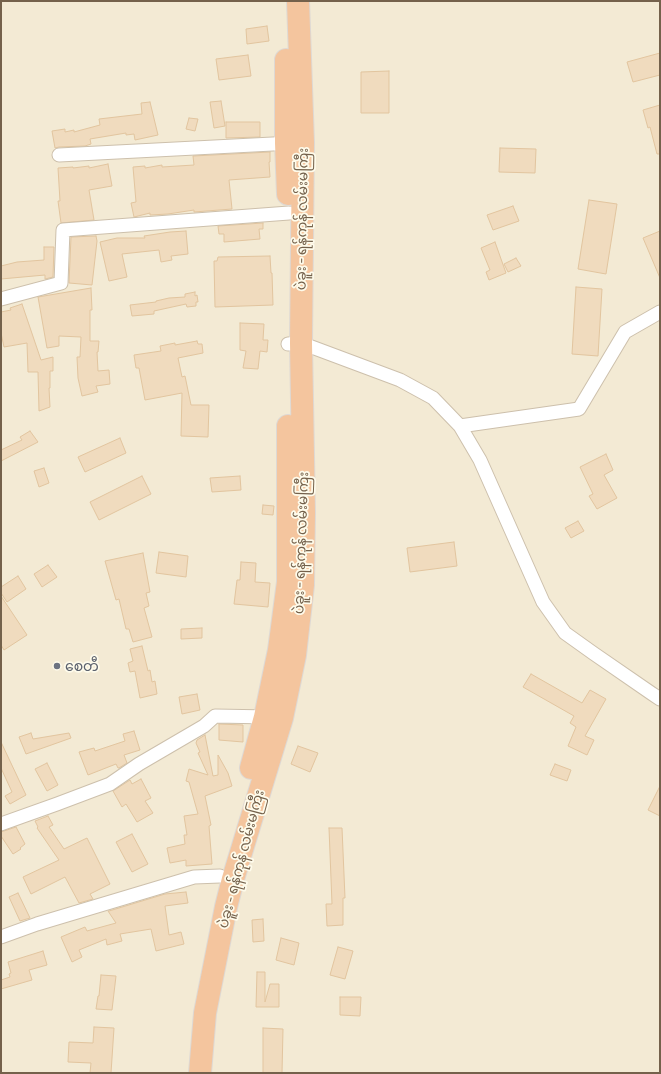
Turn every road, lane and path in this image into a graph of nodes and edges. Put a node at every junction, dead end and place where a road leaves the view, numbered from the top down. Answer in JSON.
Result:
{"nodes":[{"id":1,"x":285,"y":1,"type":"edge"},
{"id":2,"x":298,"y":1,"type":"edge"},
{"id":3,"x":295,"y":143,"type":"junction"},
{"id":4,"x":58,"y":155,"type":"dead end"},
{"id":5,"x":289,"y":213,"type":"junction"},
{"id":6,"x":1,"y":299,"type":"edge"},
{"id":7,"x":660,"y":312,"type":"edge"},
{"id":8,"x":294,"y":344,"type":"junction"},
{"id":9,"x":460,"y":426,"type":"junction"},
{"id":10,"x":660,"y":699,"type":"edge"},
{"id":11,"x":273,"y":718,"type":"junction"},
{"id":12,"x":1,"y":824,"type":"edge"},
{"id":13,"x":220,"y":876,"type":"junction"},
{"id":14,"x":1,"y":937,"type":"edge"},
{"id":15,"x":187,"y":1073,"type":"edge"},
{"id":16,"x":200,"y":1073,"type":"edge"}],
"edges":[{"from":1,"to":3,"type":"highway","name":"ပဲခူး - ရန်ကုန် လမ်းမကြီး"},
{"from":2,"to":3,"type":"highway","name":"ပဲခူး - ရန်ကုန် လမ်းမကြီး"},
{"from":3,"to":4,"type":"street"},
{"from":3,"to":5,"type":"highway","name":"ပဲခူး - ရန်ကုန် လမ်းမကြီး"},
{"from":3,"to":8,"type":"highway","name":"ပဲခူး - ရန်ကုန် လမ်းမကြီး"},
{"from":5,"to":6,"type":"street"},
{"from":5,"to":8,"type":"highway","name":"ပဲခူး - ရန်ကုန် လမ်းမကြီး"},
{"from":7,"to":9,"type":"street"},
{"from":8,"to":9,"type":"street"},
{"from":8,"to":11,"type":"highway","name":"ပဲခူး - ရန်ကုန် လမ်းမကြီး"},
{"from":9,"to":10,"type":"street"},
{"from":11,"to":12,"type":"street"},
{"from":11,"to":13,"type":"highway","name":"ပဲခူး - ရန်ကုန် လမ်းမကြီး"},
{"from":11,"to":16,"type":"highway","name":"ပဲခူး - ရန်ကုန် လမ်းမကြီး"},
{"from":13,"to":14,"type":"street"},
{"from":13,"to":15,"type":"highway","name":"ပဲခူး - ရန်ကုန် လမ်းမကြီး"}]}
